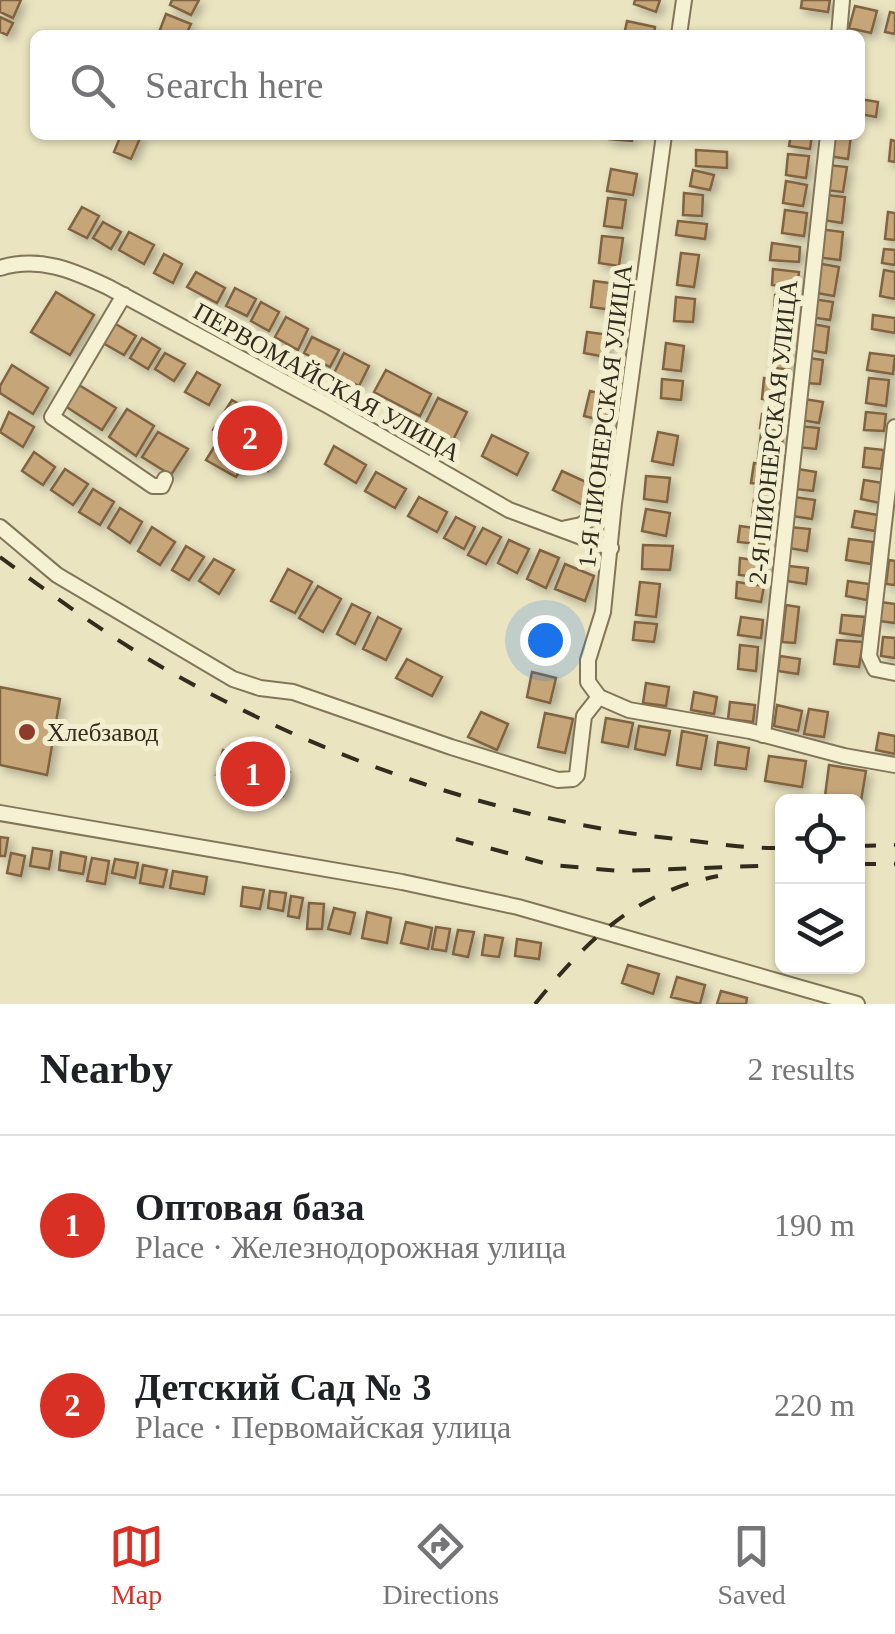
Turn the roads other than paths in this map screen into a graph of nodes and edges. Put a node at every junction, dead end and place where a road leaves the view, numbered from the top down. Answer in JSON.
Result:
{"nodes":[{"id":1,"x":684,"y":0,"type":"edge"},
{"id":2,"x":842,"y":0,"type":"edge"},
{"id":3,"x":680,"y":30,"type":"edge"},
{"id":4,"x":839,"y":30,"type":"edge"},
{"id":5,"x":663,"y":140,"type":"edge"},
{"id":6,"x":827,"y":140,"type":"edge"},
{"id":7,"x":0,"y":268,"type":"edge"},
{"id":8,"x":124,"y":296,"type":"junction"},
{"id":9,"x":895,"y":426,"type":"edge"},
{"id":10,"x":165,"y":480,"type":"dead end"},
{"id":11,"x":614,"y":503,"type":"junction"},
{"id":12,"x":0,"y":527,"type":"edge"},
{"id":13,"x":560,"y":530,"type":"junction"},
{"id":14,"x":611,"y":548,"type":"junction"},
{"id":15,"x":895,"y":673,"type":"edge"},
{"id":16,"x":599,"y":697,"type":"junction"},
{"id":17,"x":763,"y":735,"type":"junction"},
{"id":18,"x":895,"y":766,"type":"edge"},
{"id":19,"x":0,"y":813,"type":"edge"},
{"id":20,"x":857,"y":1004,"type":"edge"}],
"edges":[{"from":1,"to":3,"type":"street"},
{"from":2,"to":4,"type":"street"},
{"from":5,"to":11,"type":"street","name":"1-Я ПИОНЕРСКАЯ УЛИЦА"},
{"from":6,"to":17,"type":"street","name":"2-Я ПИОНЕРСКАЯ УЛИЦА"},
{"from":7,"to":8,"type":"street","name":"ПЕРВОМАЙСКАЯ УЛИЦА"},
{"from":8,"to":10,"type":"street"},
{"from":8,"to":13,"type":"street","name":"ПЕРВОМАЙСКАЯ УЛИЦА"},
{"from":9,"to":15,"type":"street"},
{"from":11,"to":13,"type":"street"},
{"from":11,"to":14,"type":"street","name":"1-Я ПИОНЕРСКАЯ УЛИЦА"},
{"from":12,"to":16,"type":"street"},
{"from":13,"to":14,"type":"street","name":"ПЕРВОМАЙСКАЯ УЛИЦА"},
{"from":14,"to":16,"type":"street","name":"1-Я ПИОНЕРСКАЯ УЛИЦА"},
{"from":16,"to":17,"type":"street"},
{"from":17,"to":18,"type":"street"},
{"from":19,"to":20,"type":"street"}]}
